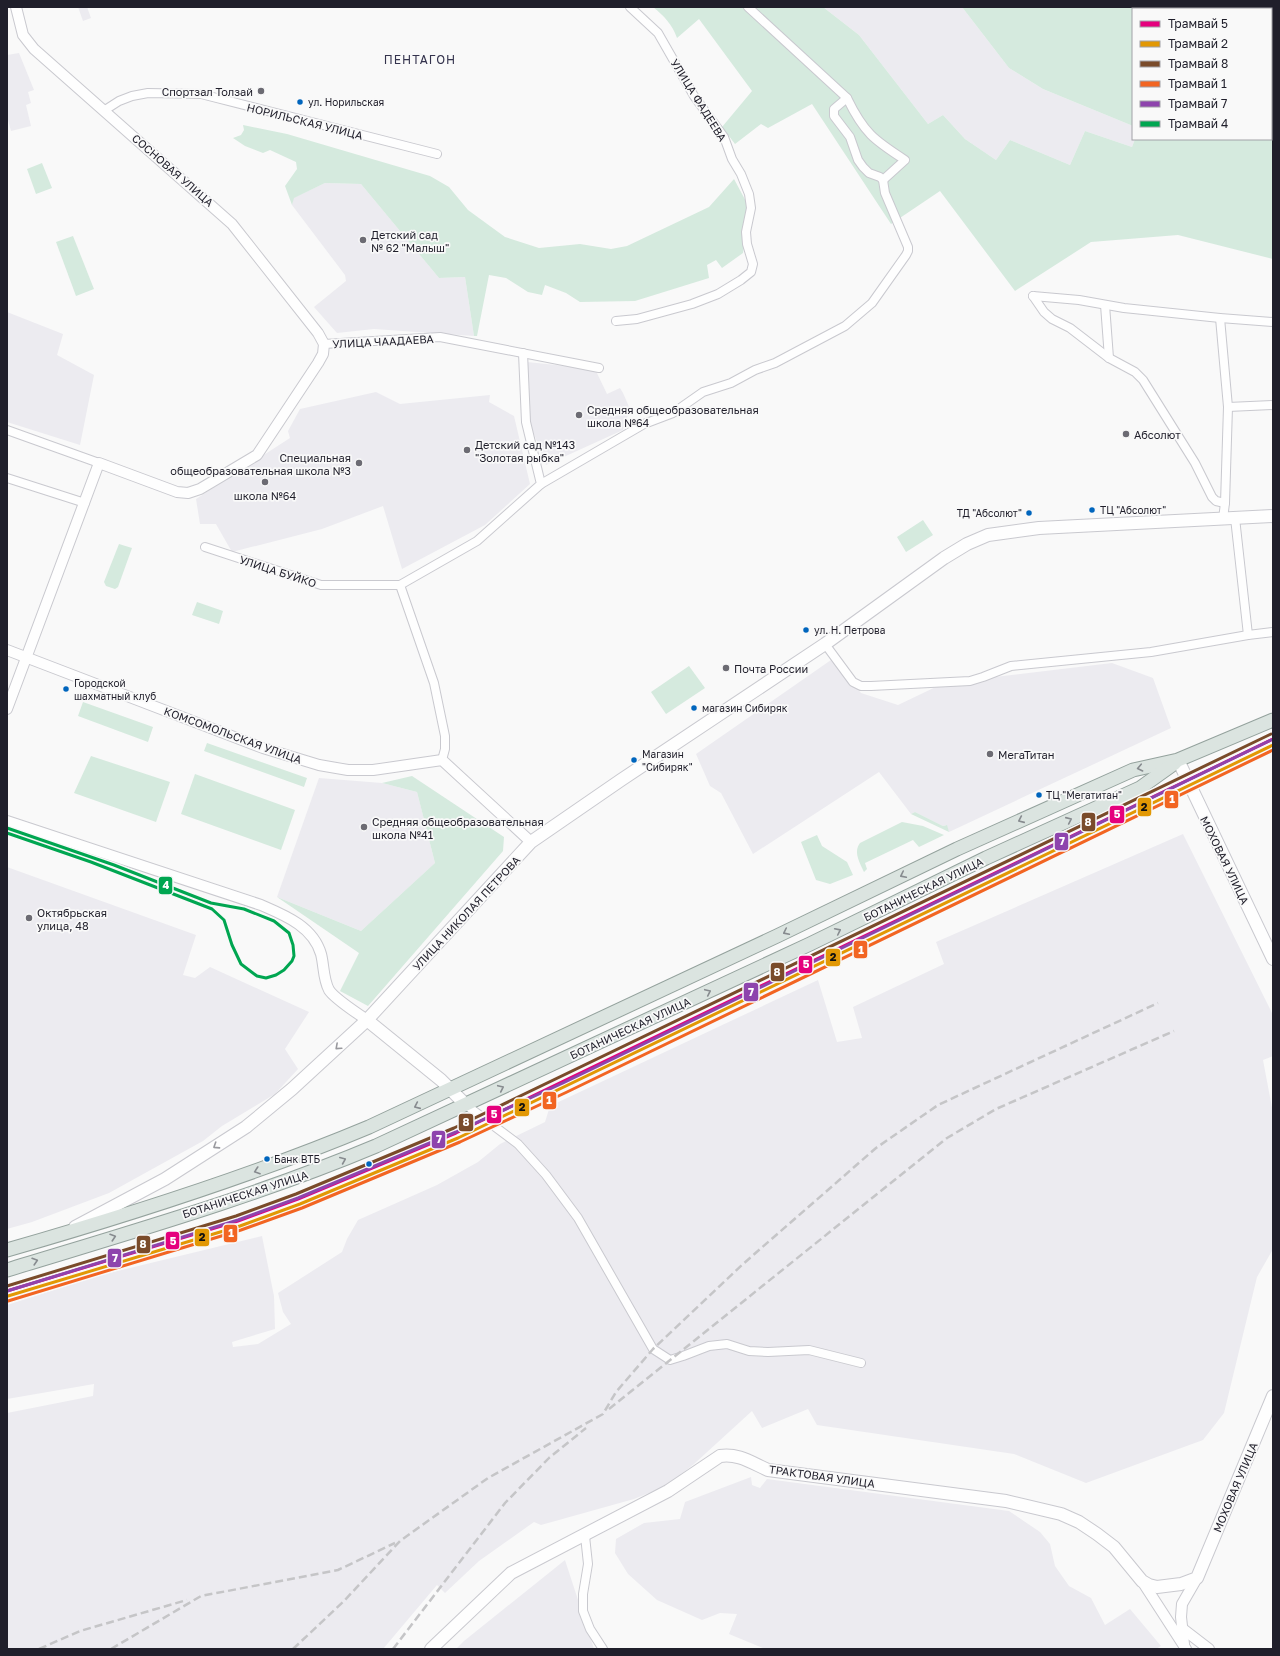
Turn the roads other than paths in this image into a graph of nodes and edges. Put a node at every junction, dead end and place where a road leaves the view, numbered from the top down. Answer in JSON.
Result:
{"nodes":[{"id":1,"x":16,"y":7,"type":"edge"},
{"id":2,"x":630,"y":7,"type":"edge"},
{"id":3,"x":748,"y":7,"type":"edge"},
{"id":4,"x":847,"y":98,"type":"junction"},
{"id":5,"x":105,"y":110,"type":"junction"},
{"id":6,"x":437,"y":154,"type":"dead end"},
{"id":7,"x":883,"y":180,"type":"junction"},
{"id":8,"x":1105,"y":304,"type":"junction"},
{"id":9,"x":1220,"y":318,"type":"junction"},
{"id":10,"x":616,"y":321,"type":"dead end"},
{"id":11,"x":1273,"y":322,"type":"edge"},
{"id":12,"x":324,"y":344,"type":"junction"},
{"id":13,"x":523,"y":353,"type":"junction"},
{"id":14,"x":1109,"y":358,"type":"junction"},
{"id":15,"x":599,"y":368,"type":"dead end"},
{"id":16,"x":1273,"y":405,"type":"edge"},
{"id":17,"x":1228,"y":407,"type":"junction"},
{"id":18,"x":7,"y":430,"type":"edge"},
{"id":19,"x":99,"y":463,"type":"junction"},
{"id":20,"x":7,"y":478,"type":"edge"},
{"id":21,"x":541,"y":484,"type":"junction"},
{"id":22,"x":85,"y":503,"type":"junction"},
{"id":23,"x":1225,"y":503,"type":"junction"},
{"id":24,"x":1273,"y":516,"type":"edge"},
{"id":25,"x":1229,"y":518,"type":"junction"},
{"id":26,"x":206,"y":547,"type":"dead end"},
{"id":27,"x":400,"y":585,"type":"junction"},
{"id":28,"x":1273,"y":632,"type":"edge"},
{"id":29,"x":1248,"y":635,"type":"junction"},
{"id":30,"x":824,"y":644,"type":"junction"},
{"id":31,"x":7,"y":650,"type":"edge"},
{"id":32,"x":25,"y":657,"type":"junction"},
{"id":33,"x":7,"y":709,"type":"edge"},
{"id":34,"x":1273,"y":720,"type":"edge"},
{"id":35,"x":442,"y":760,"type":"junction"},
{"id":36,"x":1178,"y":760,"type":"junction"},
{"id":37,"x":7,"y":821,"type":"edge"},
{"id":38,"x":531,"y":842,"type":"junction"},
{"id":39,"x":1273,"y":959,"type":"edge"},
{"id":40,"x":367,"y":1020,"type":"junction"},
{"id":41,"x":452,"y":1090,"type":"junction"},
{"id":42,"x":466,"y":1105,"type":"junction"},
{"id":43,"x":92,"y":1224,"type":"junction"},
{"id":44,"x":58,"y":1235,"type":"junction"},
{"id":45,"x":97,"y":1242,"type":"junction"},
{"id":46,"x":7,"y":1250,"type":"edge"},
{"id":47,"x":7,"y":1270,"type":"edge"},
{"id":48,"x":861,"y":1363,"type":"dead end"},
{"id":49,"x":1273,"y":1396,"type":"edge"},
{"id":50,"x":585,"y":1536,"type":"junction"},
{"id":51,"x":1197,"y":1578,"type":"junction"},
{"id":52,"x":1142,"y":1581,"type":"junction"},
{"id":53,"x":1183,"y":1630,"type":"junction"},
{"id":54,"x":1185,"y":1648,"type":"edge"},
{"id":55,"x":431,"y":1649,"type":"edge"},
{"id":56,"x":603,"y":1649,"type":"edge"},
{"id":57,"x":1209,"y":1649,"type":"edge"}],
"edges":[{"from":1,"to":5,"type":"street","name":"СОСНОВАЯ УЛИЦА"},
{"from":2,"to":10,"type":"street","name":"УЛИЦА ФАДЕЕВА"},
{"from":3,"to":4,"type":"street"},
{"from":4,"to":7,"type":"street"},
{"from":4,"to":7,"type":"street"},
{"from":5,"to":6,"type":"street","name":"НОРИЛЬСКАЯ УЛИЦА"},
{"from":5,"to":12,"type":"street","name":"СОСНОВАЯ УЛИЦА"},
{"from":7,"to":21,"type":"street"},
{"from":8,"to":9,"type":"street"},
{"from":8,"to":14,"type":"street"},
{"from":8,"to":14,"type":"street"},
{"from":9,"to":11,"type":"street"},
{"from":9,"to":17,"type":"street"},
{"from":12,"to":13,"type":"street","name":"УЛИЦА ЧААДАЕВА"},
{"from":12,"to":19,"type":"street","name":"УЛИЦА ЧААДАЕВА"},
{"from":13,"to":15,"type":"street","name":"УЛИЦА ЧААДАЕВА"},
{"from":13,"to":21,"type":"street"},
{"from":14,"to":23,"type":"street"},
{"from":16,"to":17,"type":"street"},
{"from":17,"to":23,"type":"street"},
{"from":18,"to":19,"type":"street"},
{"from":19,"to":22,"type":"street"},
{"from":20,"to":22,"type":"street"},
{"from":21,"to":27,"type":"street"},
{"from":22,"to":32,"type":"street"},
{"from":23,"to":25,"type":"street"},
{"from":24,"to":25,"type":"main road","name":"УЛИЦА НИКОЛАЯ ПЕТРОВА"},
{"from":25,"to":29,"type":"street"},
{"from":25,"to":30,"type":"main road","name":"УЛИЦА НИКОЛАЯ ПЕТРОВА"},
{"from":26,"to":27,"type":"street","name":"УЛИЦА БУЙКО"},
{"from":27,"to":35,"type":"street"},
{"from":28,"to":29,"type":"street"},
{"from":29,"to":30,"type":"street"},
{"from":30,"to":38,"type":"main road","name":"УЛИЦА НИКОЛАЯ ПЕТРОВА"},
{"from":31,"to":32,"type":"street","name":"КОМСОМОЛЬСКАЯ УЛИЦА"},
{"from":32,"to":33,"type":"street"},
{"from":32,"to":35,"type":"street","name":"КОМСОМОЛЬСКАЯ УЛИЦА"},
{"from":34,"to":36,"type":"main road","name":"БОТАНИЧЕСКАЯ УЛИЦА"},
{"from":35,"to":38,"type":"street"},
{"from":36,"to":39,"type":"main road","name":"МОХОВАЯ УЛИЦА"},
{"from":36,"to":41,"type":"main road","name":"БОТАНИЧЕСКАЯ УЛИЦА","one_way":true},
{"from":42,"to":36,"type":"main road","name":"БОТАНИЧЕСКАЯ УЛИЦА","one_way":true},
{"from":37,"to":40,"type":"street"},
{"from":38,"to":40,"type":"main road","name":"УЛИЦА НИКОЛАЯ ПЕТРОВА"},
{"from":40,"to":41,"type":"main road"},
{"from":40,"to":44,"type":"main road","name":"УЛИЦА НИКОЛАЯ ПЕТРОВА","one_way":true},
{"from":41,"to":42,"type":"main road"},
{"from":41,"to":43,"type":"main road","name":"БОТАНИЧЕСКАЯ УЛИЦА","one_way":true},
{"from":45,"to":42,"type":"main road","name":"БОТАНИЧЕСКАЯ УЛИЦА","one_way":true},
{"from":42,"to":48,"type":"street"},
{"from":43,"to":44,"type":"main road","name":"БОТАНИЧЕСКАЯ УЛИЦА"},
{"from":43,"to":45,"type":"main road"},
{"from":44,"to":46,"type":"main road","name":"БОТАНИЧЕСКАЯ УЛИЦА"},
{"from":47,"to":45,"type":"main road","name":"БОТАНИЧЕСКАЯ УЛИЦА","one_way":true},
{"from":49,"to":51,"type":"main road","name":"МОХОВАЯ УЛИЦА"},
{"from":50,"to":52,"type":"main road","name":"ТРАКТОВАЯ УЛИЦА"},
{"from":50,"to":55,"type":"main road","name":"ТРАКТОВАЯ УЛИЦА"},
{"from":50,"to":56,"type":"street"},
{"from":51,"to":52,"type":"main road"},
{"from":51,"to":53,"type":"street"},
{"from":52,"to":54,"type":"street"},
{"from":53,"to":54,"type":"street"},
{"from":53,"to":57,"type":"street"}]}
